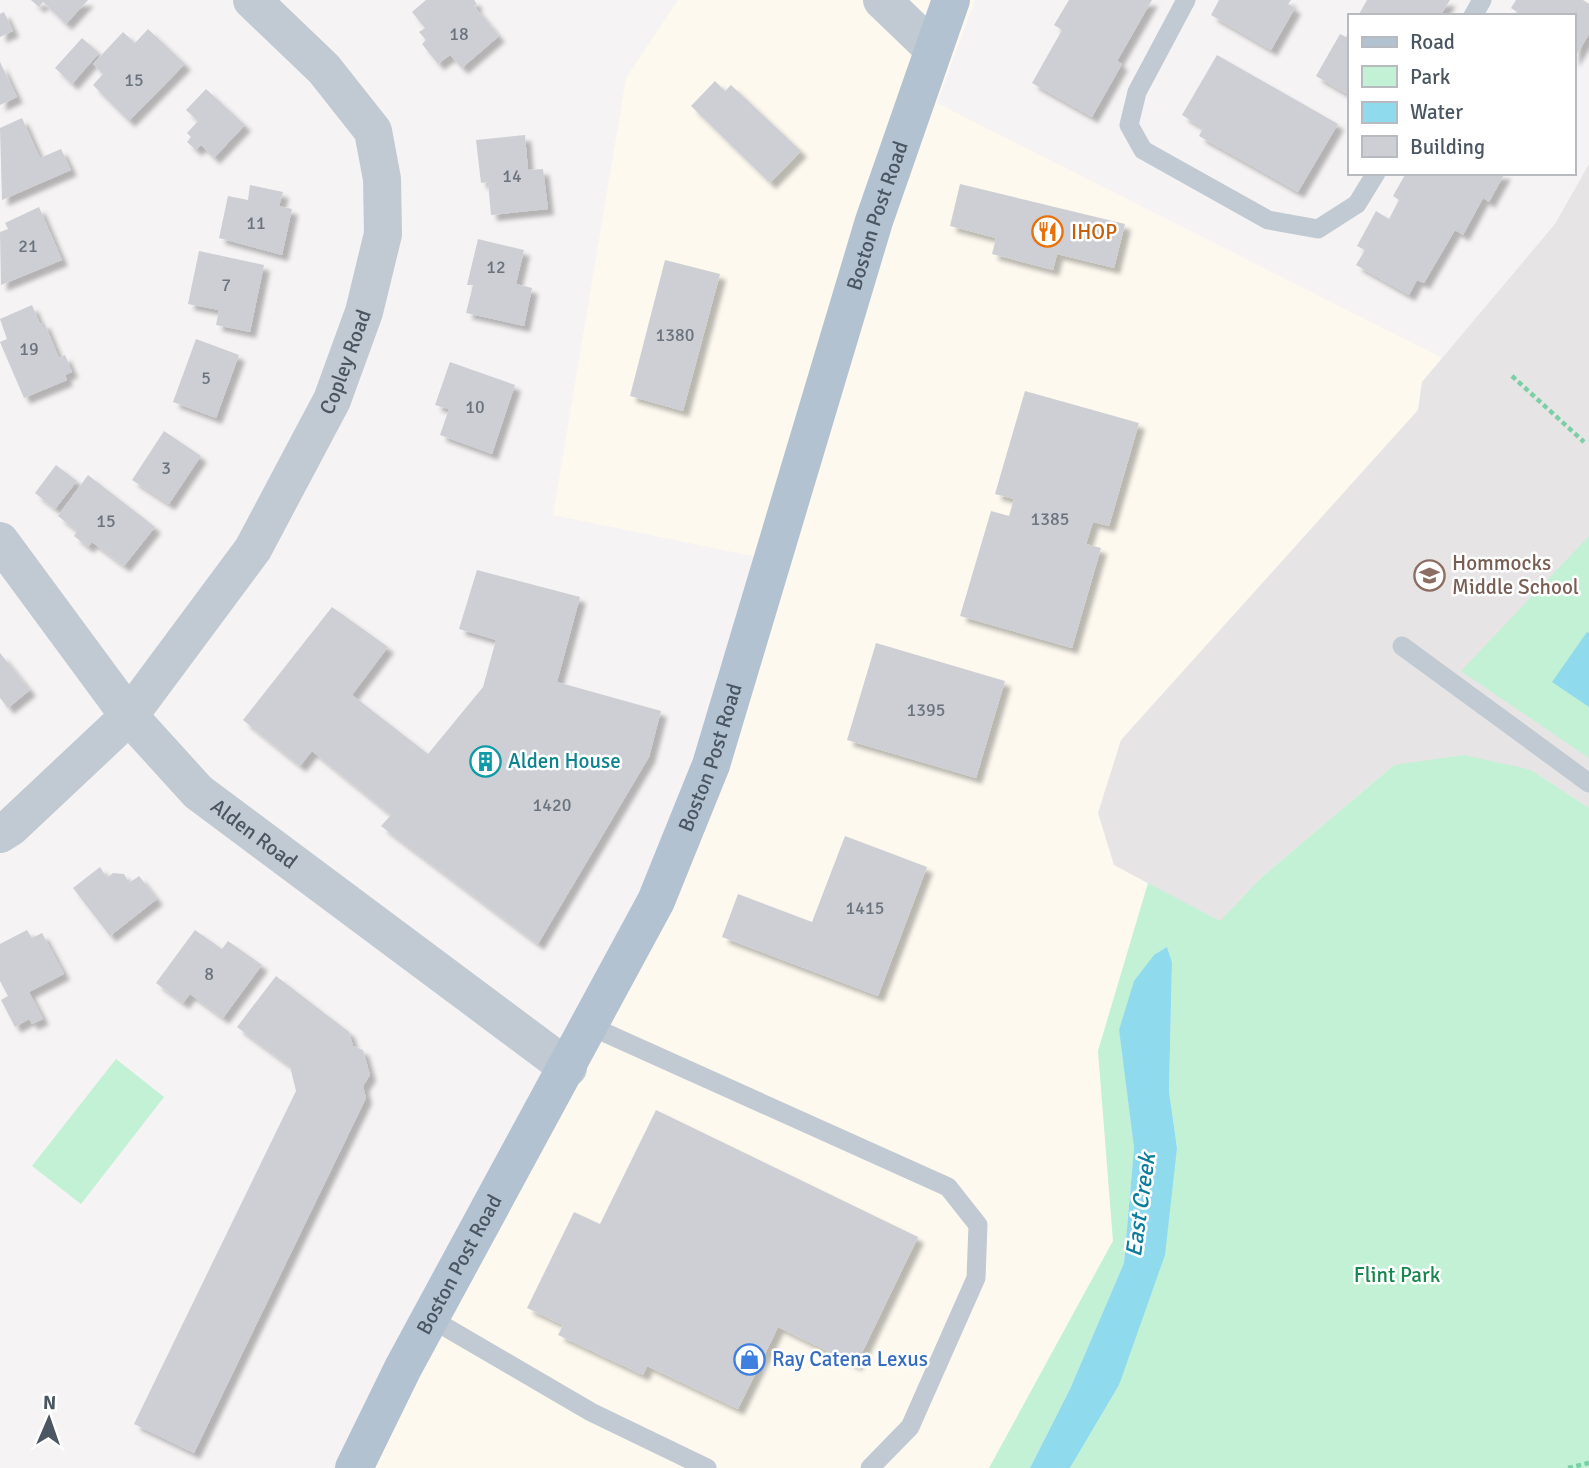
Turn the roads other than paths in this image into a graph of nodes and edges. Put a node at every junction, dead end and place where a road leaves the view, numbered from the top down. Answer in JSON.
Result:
{"nodes":[{"id":1,"x":252,"y":0,"type":"edge"},
{"id":2,"x":882,"y":0,"type":"edge"},
{"id":3,"x":951,"y":0,"type":"edge"},
{"id":4,"x":1185,"y":0,"type":"edge"},
{"id":5,"x":933,"y":49,"type":"junction"},
{"id":6,"x":1375,"y":175,"type":"edge"},
{"id":7,"x":0,"y":541,"type":"edge"},
{"id":8,"x":1402,"y":646,"type":"dead end"},
{"id":9,"x":129,"y":716,"type":"junction"},
{"id":10,"x":1589,"y":783,"type":"edge"},
{"id":11,"x":0,"y":834,"type":"edge"},
{"id":12,"x":590,"y":1026,"type":"junction"},
{"id":13,"x":568,"y":1068,"type":"junction"},
{"id":14,"x":430,"y":1318,"type":"junction"},
{"id":15,"x":354,"y":1468,"type":"edge"},
{"id":16,"x":707,"y":1468,"type":"edge"},
{"id":17,"x":870,"y":1468,"type":"edge"}],
"edges":[{"from":1,"to":9,"type":"street","name":"Copley Road"},
{"from":2,"to":5,"type":"street"},
{"from":3,"to":5,"type":"main road","name":"Boston Post Road"},
{"from":4,"to":6,"type":"lane"},
{"from":5,"to":12,"type":"main road","name":"Boston Post Road"},
{"from":7,"to":9,"type":"street","name":"Alden Road"},
{"from":8,"to":10,"type":"lane"},
{"from":9,"to":11,"type":"street","name":"Copley Road"},
{"from":9,"to":13,"type":"street","name":"Alden Road"},
{"from":12,"to":13,"type":"main road","name":"Boston Post Road"},
{"from":12,"to":17,"type":"lane"},
{"from":13,"to":14,"type":"main road","name":"Boston Post Road"},
{"from":14,"to":15,"type":"main road","name":"Boston Post Road"},
{"from":14,"to":16,"type":"lane"}]}
